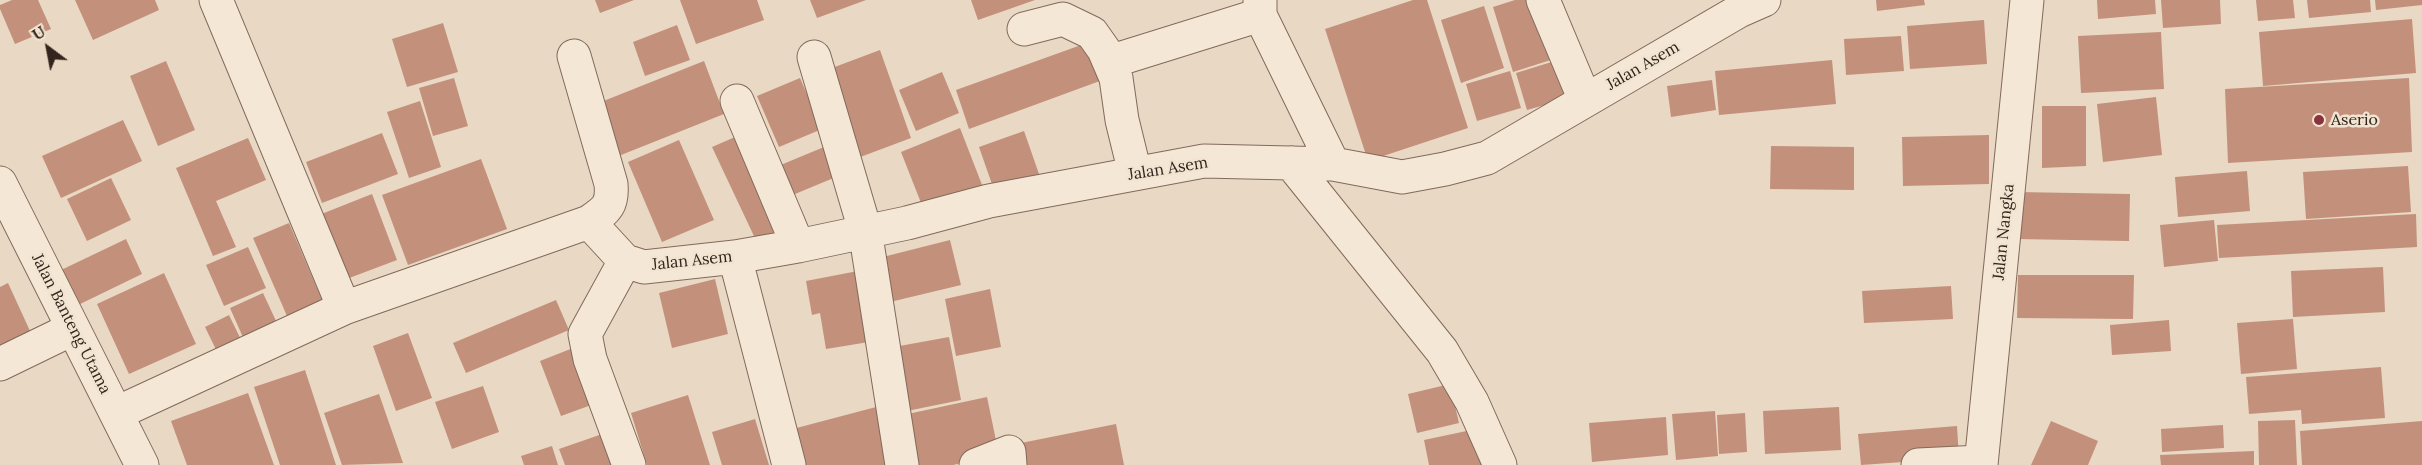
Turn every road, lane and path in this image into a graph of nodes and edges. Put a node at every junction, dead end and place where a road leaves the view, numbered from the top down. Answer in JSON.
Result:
{"nodes":[{"id":1,"x":216,"y":0,"type":"edge"},
{"id":2,"x":1543,"y":0,"type":"edge"},
{"id":3,"x":2027,"y":0,"type":"edge"},
{"id":4,"x":1760,"y":1,"type":"edge"},
{"id":5,"x":1260,"y":7,"type":"edge"},
{"id":6,"x":1024,"y":29,"type":"dead end"},
{"id":7,"x":574,"y":56,"type":"dead end"},
{"id":8,"x":814,"y":57,"type":"dead end"},
{"id":9,"x":1122,"y":58,"type":"dead end"},
{"id":10,"x":1585,"y":100,"type":"junction"},
{"id":11,"x":737,"y":101,"type":"dead end"},
{"id":12,"x":1291,"y":163,"type":"junction"},
{"id":13,"x":1346,"y":167,"type":"junction"},
{"id":14,"x":1135,"y":174,"type":"junction"},
{"id":15,"x":0,"y":183,"type":"edge"},
{"id":16,"x":589,"y":222,"type":"junction"},
{"id":17,"x":865,"y":230,"type":"junction"},
{"id":18,"x":798,"y":246,"type":"junction"},
{"id":19,"x":735,"y":257,"type":"junction"},
{"id":20,"x":625,"y":261,"type":"junction"},
{"id":21,"x":344,"y":308,"type":"junction"},
{"id":22,"x":72,"y":329,"type":"junction"},
{"id":23,"x":0,"y":364,"type":"edge"},
{"id":24,"x":117,"y":413,"type":"junction"},
{"id":25,"x":1981,"y":463,"type":"edge"},
{"id":26,"x":142,"y":465,"type":"edge"},
{"id":27,"x":629,"y":465,"type":"edge"},
{"id":28,"x":789,"y":465,"type":"edge"},
{"id":29,"x":902,"y":465,"type":"edge"},
{"id":30,"x":976,"y":465,"type":"edge"},
{"id":31,"x":1010,"y":465,"type":"edge"},
{"id":32,"x":1500,"y":465,"type":"edge"},
{"id":33,"x":1918,"y":465,"type":"edge"}],
"edges":[{"from":1,"to":21,"type":"street"},
{"from":2,"to":10,"type":"street"},
{"from":3,"to":25,"type":"street","name":"Jalan Nangka"},
{"from":4,"to":10,"type":"street","name":"Jalan Asem"},
{"from":5,"to":9,"type":"street"},
{"from":5,"to":13,"type":"street"},
{"from":6,"to":14,"type":"street"},
{"from":7,"to":16,"type":"street"},
{"from":8,"to":17,"type":"street"},
{"from":10,"to":13,"type":"street","name":"Jalan Asem"},
{"from":11,"to":18,"type":"street"},
{"from":12,"to":13,"type":"street","name":"Jalan Asem"},
{"from":12,"to":14,"type":"street","name":"Jalan Asem"},
{"from":12,"to":32,"type":"street"},
{"from":14,"to":17,"type":"street","name":"Jalan Asem"},
{"from":15,"to":22,"type":"street","name":"Jalan Banteng Utama"},
{"from":16,"to":20,"type":"street"},
{"from":16,"to":21,"type":"street"},
{"from":17,"to":18,"type":"street","name":"Jalan Asem"},
{"from":17,"to":29,"type":"street"},
{"from":18,"to":19,"type":"street","name":"Jalan Asem"},
{"from":19,"to":20,"type":"street","name":"Jalan Asem"},
{"from":19,"to":28,"type":"street"},
{"from":20,"to":27,"type":"street"},
{"from":21,"to":24,"type":"street"},
{"from":22,"to":23,"type":"street"},
{"from":22,"to":24,"type":"street","name":"Jalan Banteng Utama"},
{"from":24,"to":26,"type":"street","name":"Jalan Banteng Utama"},
{"from":25,"to":33,"type":"street"},
{"from":30,"to":31,"type":"street"}]}
